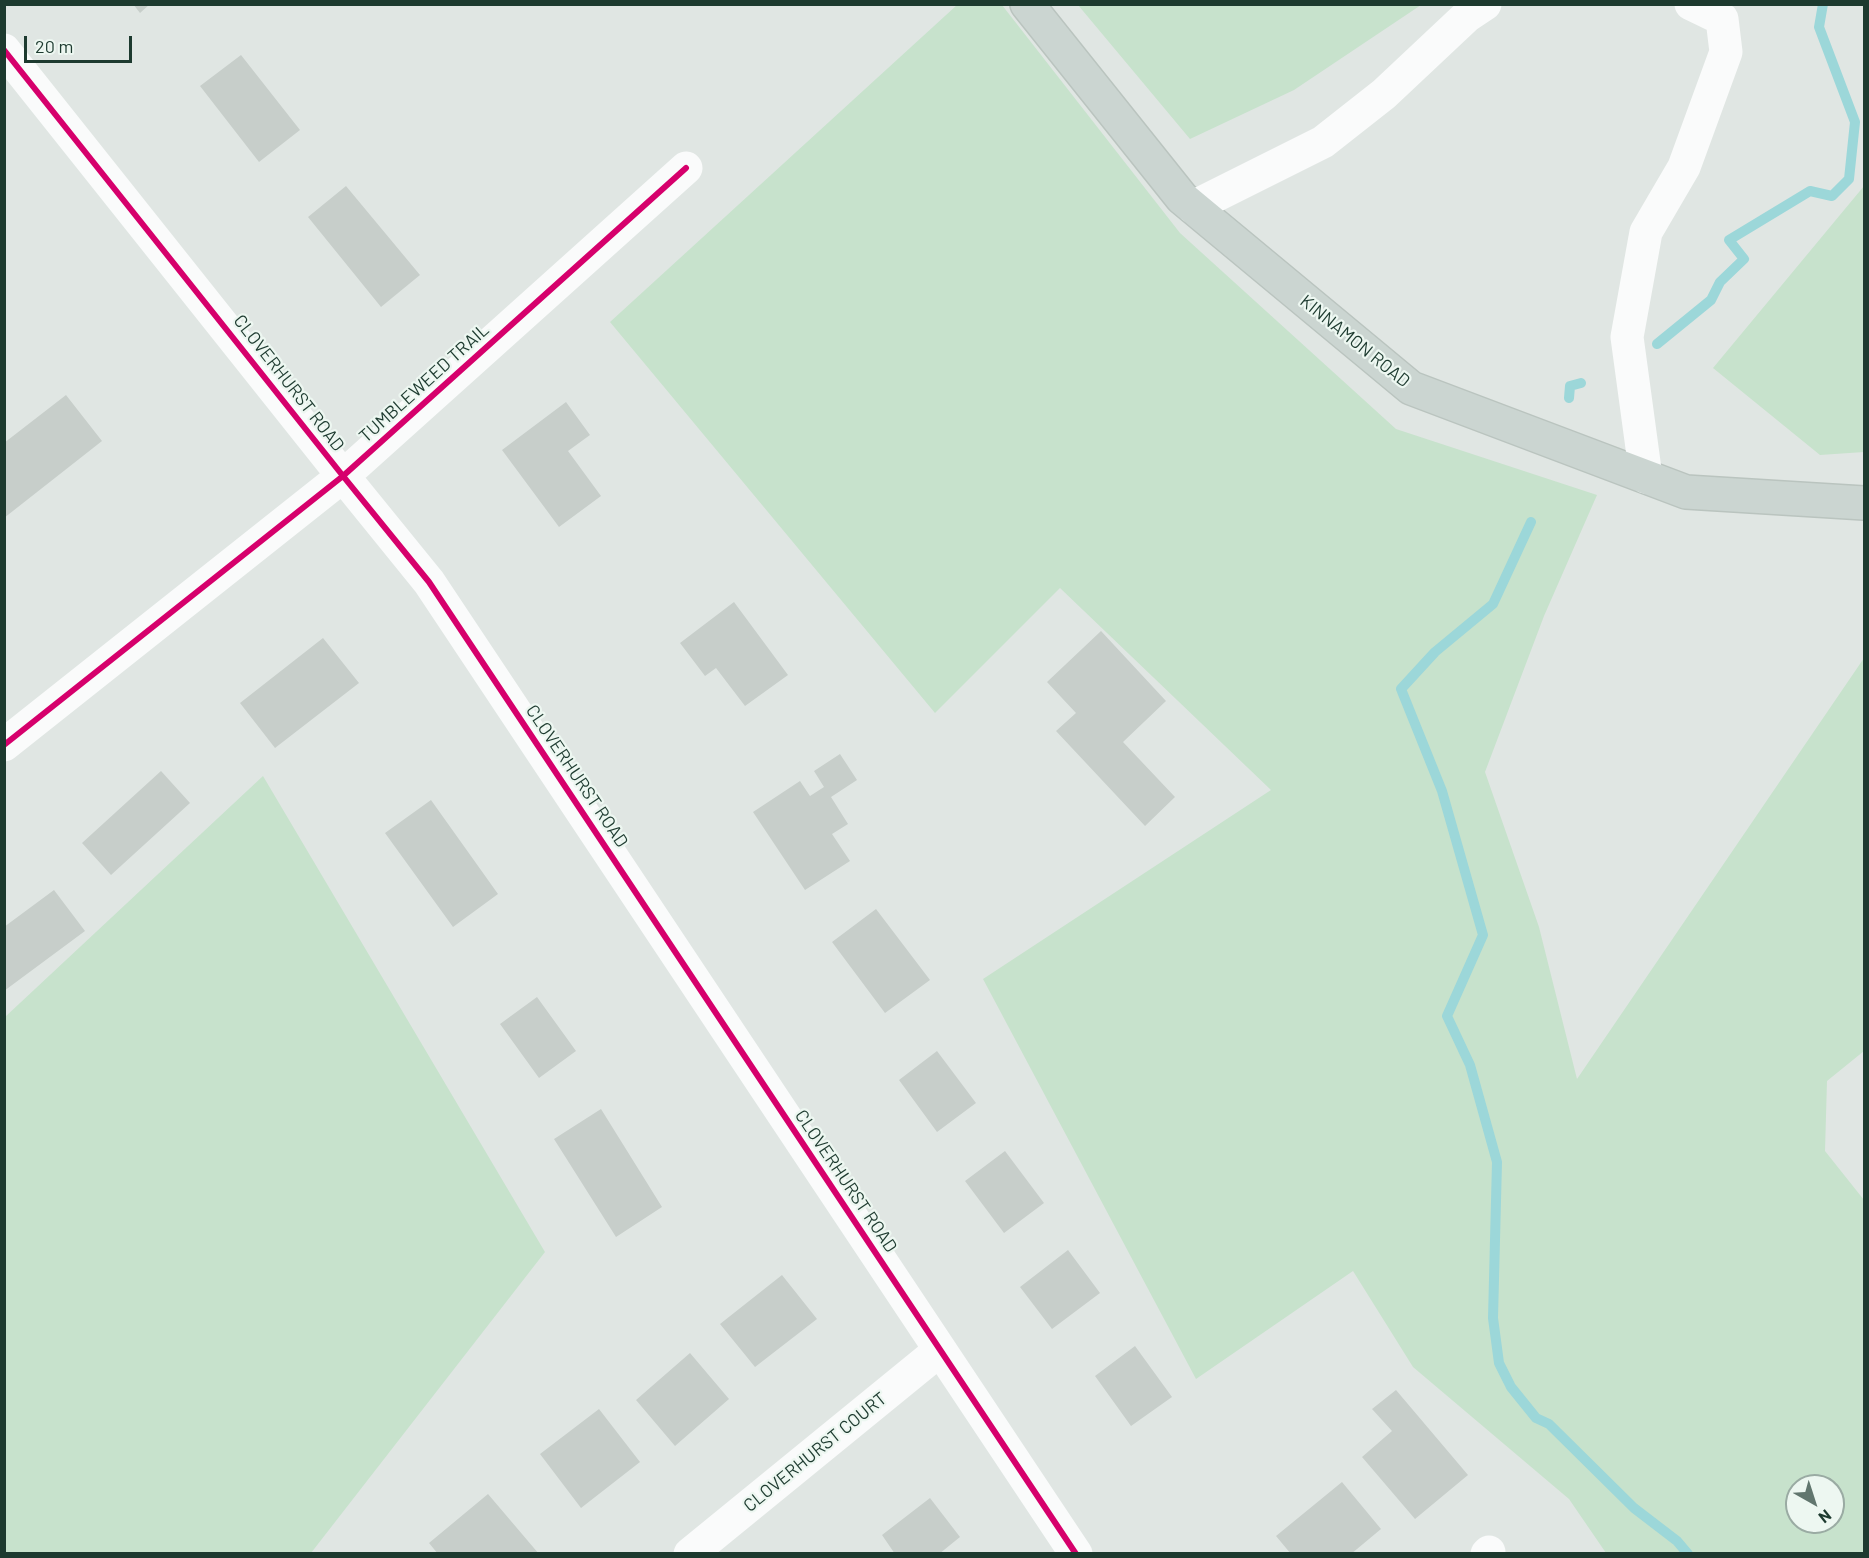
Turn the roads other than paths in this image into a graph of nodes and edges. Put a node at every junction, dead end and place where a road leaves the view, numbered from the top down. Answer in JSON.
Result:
{"nodes":[{"id":1,"x":1027,"y":4,"type":"edge"},
{"id":2,"x":1485,"y":4,"type":"edge"},
{"id":3,"x":1691,"y":4,"type":"edge"},
{"id":4,"x":4,"y":50,"type":"edge"},
{"id":5,"x":686,"y":168,"type":"dead end"},
{"id":6,"x":1193,"y":207,"type":"junction"},
{"id":7,"x":343,"y":476,"type":"junction"},
{"id":8,"x":1646,"y":477,"type":"junction"},
{"id":9,"x":1864,"y":502,"type":"edge"},
{"id":10,"x":4,"y":745,"type":"edge"},
{"id":11,"x":940,"y":1350,"type":"junction"},
{"id":12,"x":690,"y":1554,"type":"edge"},
{"id":13,"x":1076,"y":1554,"type":"edge"}],
"edges":[{"from":1,"to":6,"type":"main road","name":"KINNAMON ROAD"},
{"from":2,"to":6,"type":"street"},
{"from":3,"to":8,"type":"street"},
{"from":4,"to":7,"type":"street","name":"CLOVERHURST ROAD"},
{"from":5,"to":7,"type":"street","name":"TUMBLEWEED TRAIL"},
{"from":6,"to":8,"type":"main road","name":"KINNAMON ROAD"},
{"from":7,"to":10,"type":"street","name":"TUMBLEWEED TRAIL"},
{"from":7,"to":11,"type":"street","name":"CLOVERHURST ROAD"},
{"from":8,"to":9,"type":"main road","name":"KINNAMON ROAD"},
{"from":11,"to":12,"type":"street","name":"CLOVERHURST COURT"},
{"from":11,"to":13,"type":"street","name":"CLOVERHURST ROAD"}]}
